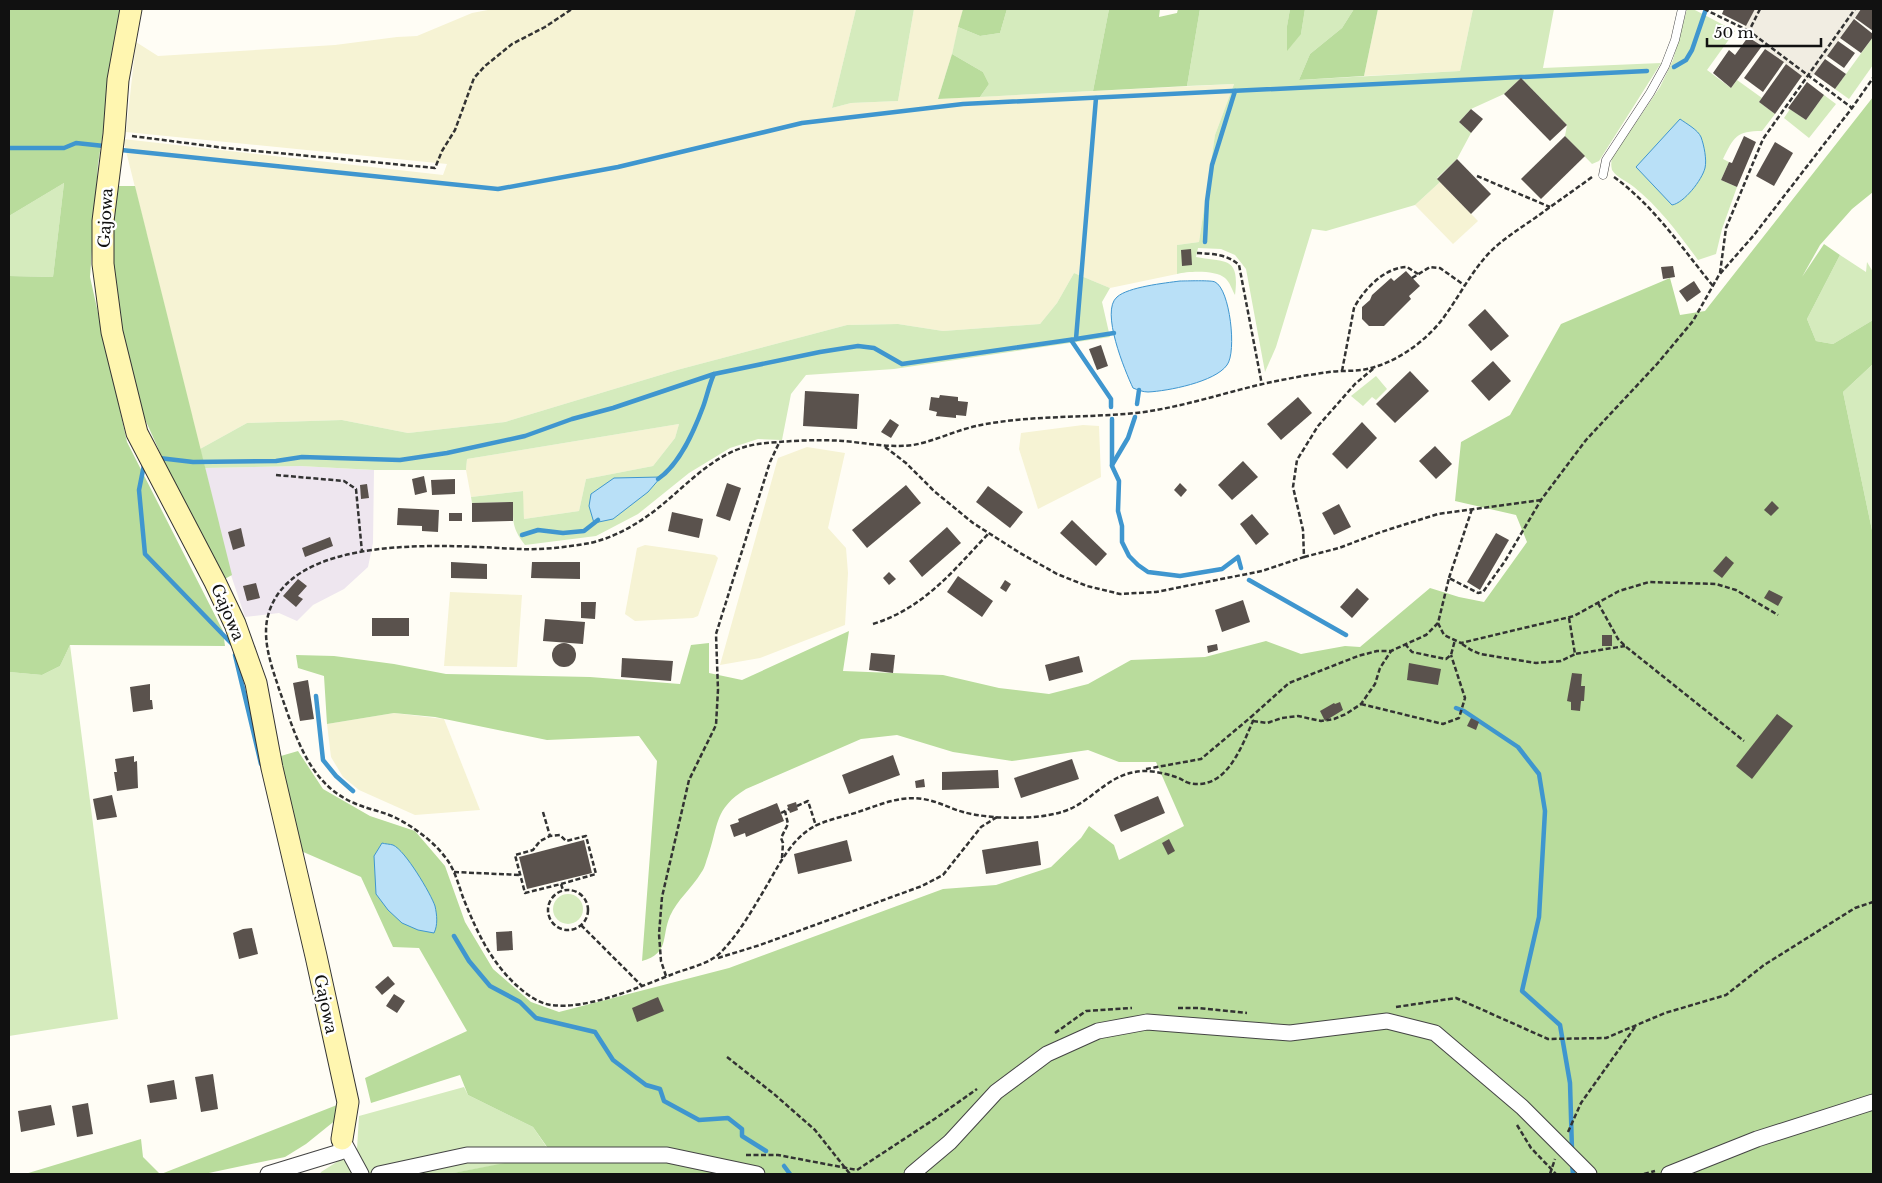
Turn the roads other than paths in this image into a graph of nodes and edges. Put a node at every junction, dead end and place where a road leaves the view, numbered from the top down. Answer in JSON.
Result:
{"nodes":[{"id":1,"x":131,"y":9,"type":"edge"},
{"id":2,"x":1682,"y":9,"type":"edge"},
{"id":3,"x":1603,"y":175,"type":"road end"},
{"id":4,"x":1873,"y":1102,"type":"edge"},
{"id":5,"x":342,"y":1139,"type":"junction"},
{"id":6,"x":268,"y":1174,"type":"edge"},
{"id":7,"x":361,"y":1174,"type":"edge"},
{"id":8,"x":380,"y":1174,"type":"edge"},
{"id":9,"x":757,"y":1174,"type":"edge"},
{"id":10,"x":912,"y":1174,"type":"edge"},
{"id":11,"x":1589,"y":1174,"type":"edge"},
{"id":12,"x":1669,"y":1174,"type":"edge"}],
"edges":[{"from":1,"to":5,"type":"street","name":"Gajowa"},
{"from":2,"to":3,"type":"lane"},
{"from":4,"to":12,"type":"street"},
{"from":5,"to":6,"type":"street","name":"Gajowa"},
{"from":5,"to":7,"type":"street"},
{"from":8,"to":9,"type":"street"},
{"from":10,"to":11,"type":"street"}]}
